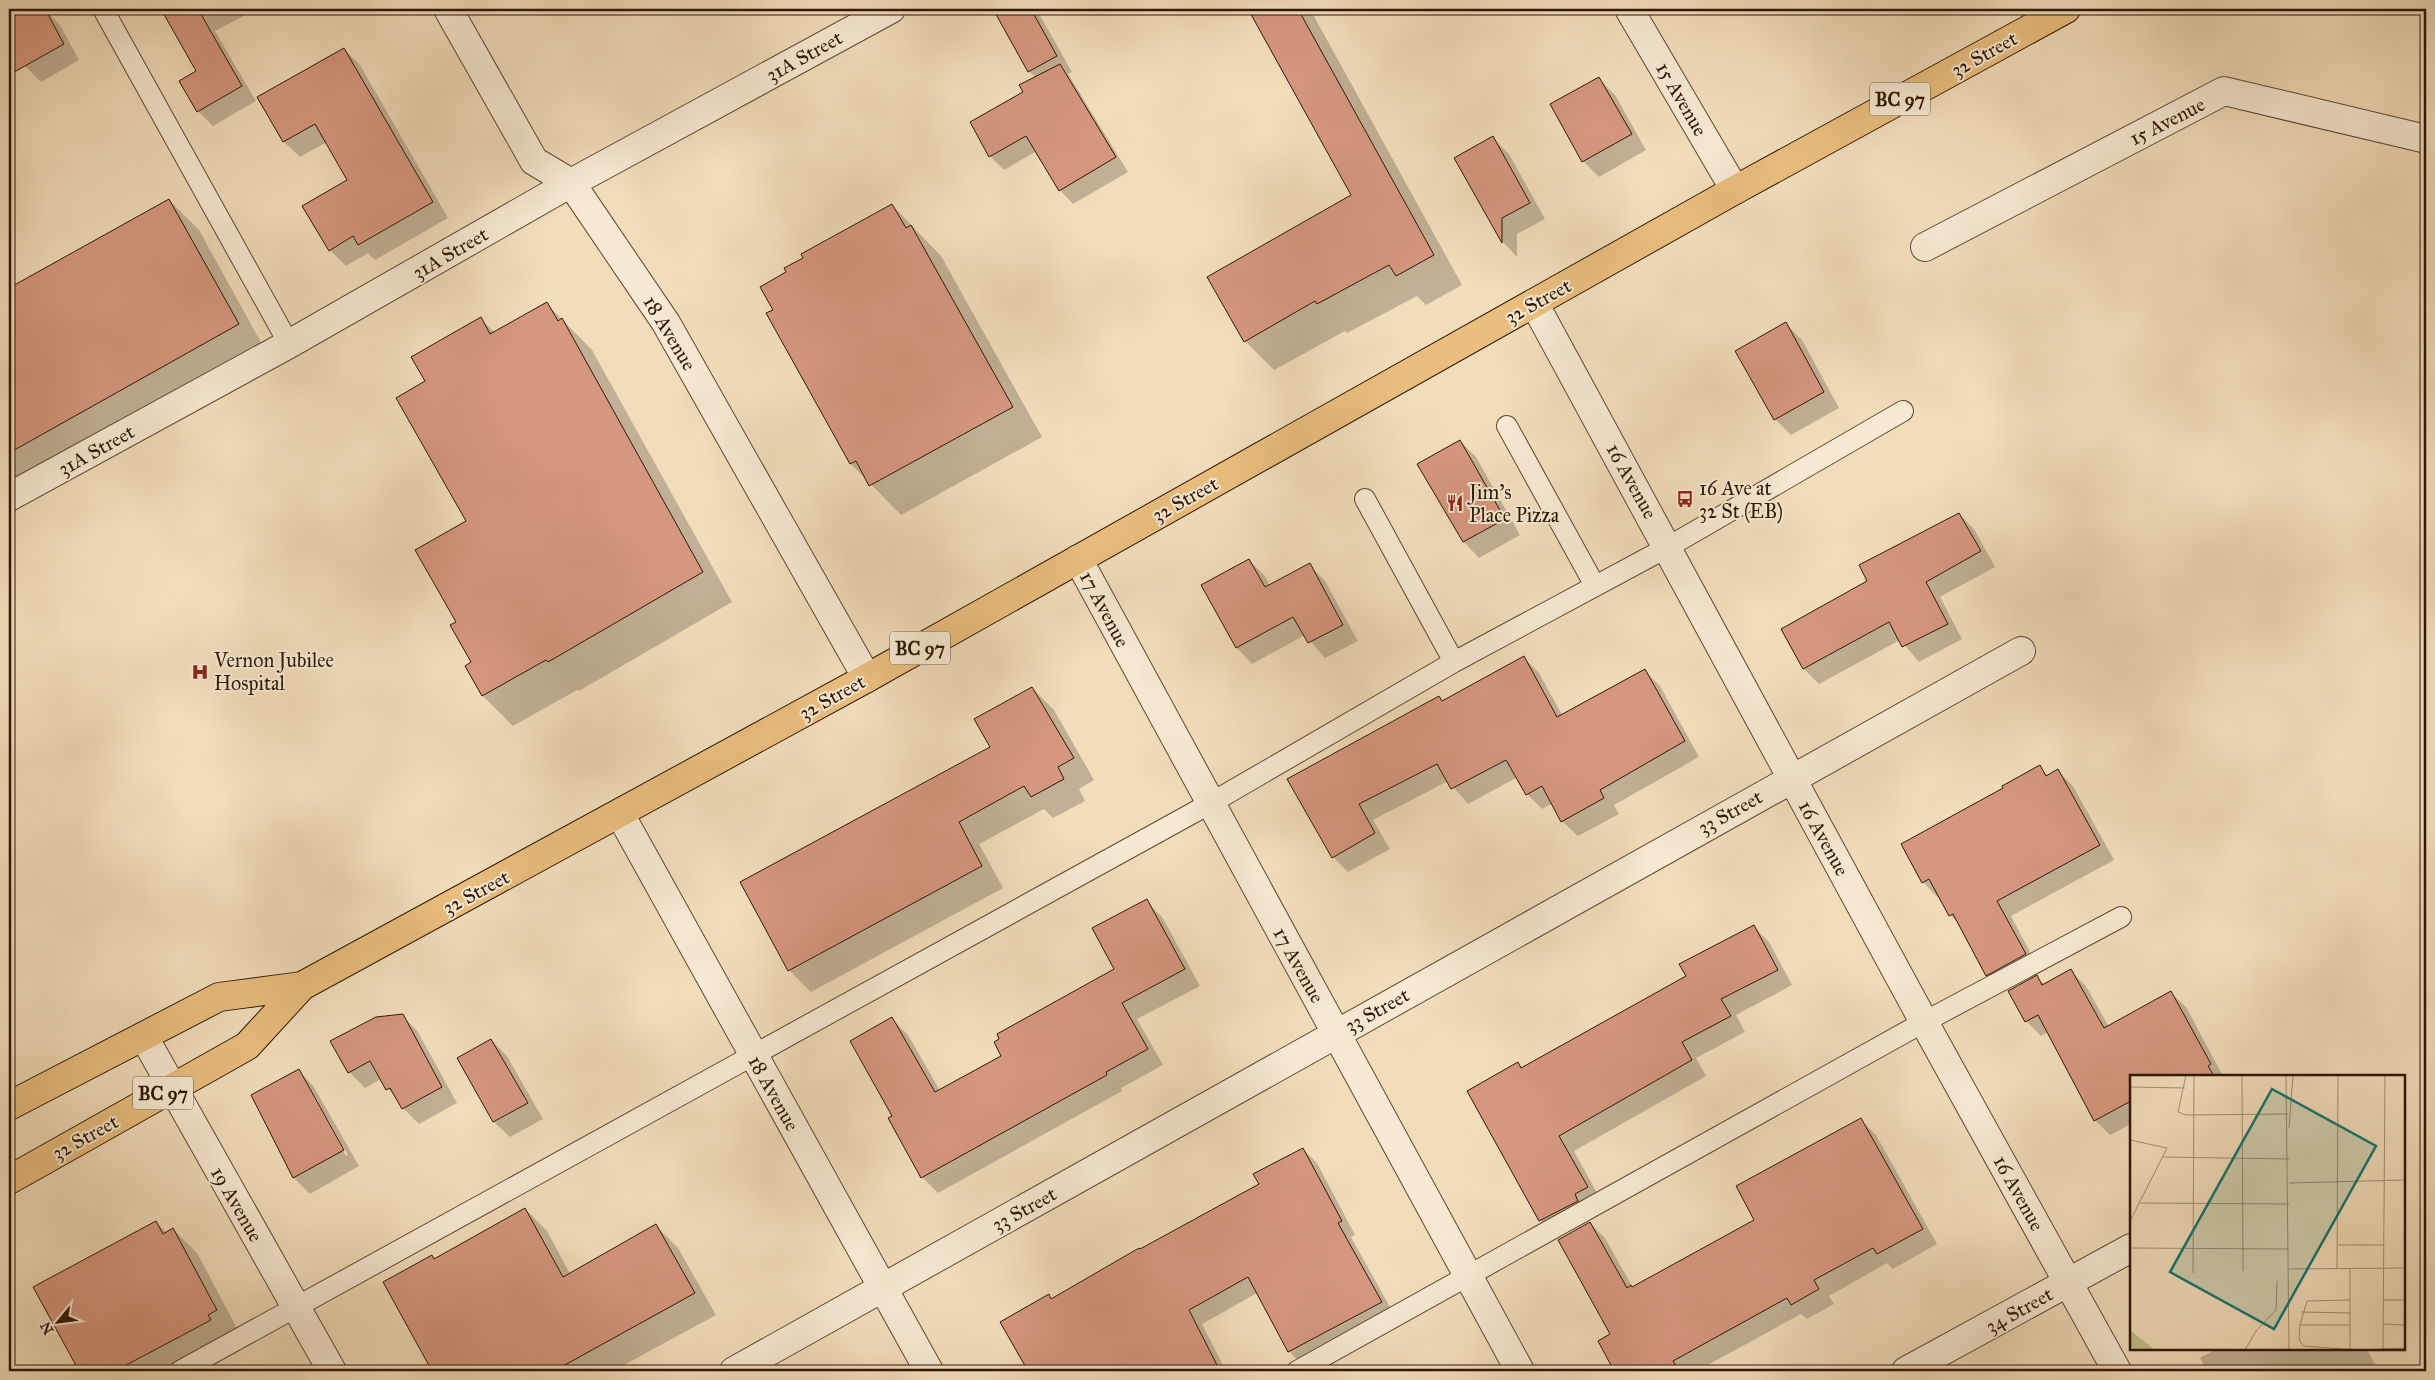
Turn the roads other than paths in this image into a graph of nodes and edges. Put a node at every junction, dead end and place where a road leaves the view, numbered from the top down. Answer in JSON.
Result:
{"nodes":[{"id":1,"x":103,"y":9,"type":"edge"},
{"id":2,"x":448,"y":9,"type":"edge"},
{"id":3,"x":891,"y":9,"type":"edge"},
{"id":4,"x":1629,"y":9,"type":"edge"},
{"id":5,"x":2066,"y":9,"type":"edge"},
{"id":6,"x":2426,"y":139,"type":"edge"},
{"id":7,"x":571,"y":183,"type":"junction"},
{"id":8,"x":1735,"y":190,"type":"junction"},
{"id":9,"x":1926,"y":247,"type":"dead end"},
{"id":10,"x":1534,"y":303,"type":"junction"},
{"id":11,"x":289,"y":344,"type":"junction"},
{"id":12,"x":1903,"y":411,"type":"dead end"},
{"id":13,"x":1507,"y":426,"type":"dead end"},
{"id":14,"x":9,"y":497,"type":"edge"},
{"id":15,"x":1365,"y":499,"type":"dead end"},
{"id":16,"x":1668,"y":547,"type":"junction"},
{"id":17,"x":1078,"y":559,"type":"junction"},
{"id":18,"x":1594,"y":584,"type":"junction"},
{"id":19,"x":2021,"y":651,"type":"dead end"},
{"id":20,"x":1454,"y":662,"type":"junction"},
{"id":21,"x":867,"y":678,"type":"junction"},
{"id":22,"x":1791,"y":778,"type":"junction"},
{"id":23,"x":1206,"y":805,"type":"junction"},
{"id":24,"x":620,"y":814,"type":"junction"},
{"id":25,"x":2120,"y":917,"type":"dead end"},
{"id":26,"x":302,"y":986,"type":"junction"},
{"id":27,"x":1924,"y":1022,"type":"junction"},
{"id":28,"x":1336,"y":1033,"type":"junction"},
{"id":29,"x":144,"y":1037,"type":"junction"},
{"id":30,"x":754,"y":1056,"type":"junction"},
{"id":31,"x":171,"y":1089,"type":"junction"},
{"id":32,"x":9,"y":1106,"type":"edge"},
{"id":33,"x":9,"y":1180,"type":"edge"},
{"id":34,"x":2130,"y":1249,"type":"edge"},
{"id":35,"x":1468,"y":1277,"type":"junction"},
{"id":36,"x":2069,"y":1283,"type":"junction"},
{"id":37,"x":882,"y":1289,"type":"junction"},
{"id":38,"x":296,"y":1307,"type":"junction"},
{"id":39,"x":180,"y":1371,"type":"edge"},
{"id":40,"x":332,"y":1371,"type":"edge"},
{"id":41,"x":734,"y":1371,"type":"edge"},
{"id":42,"x":929,"y":1371,"type":"edge"},
{"id":43,"x":1297,"y":1371,"type":"edge"},
{"id":44,"x":1520,"y":1371,"type":"edge"},
{"id":45,"x":1906,"y":1371,"type":"edge"},
{"id":46,"x":2117,"y":1371,"type":"edge"}],
"edges":[{"from":1,"to":11,"type":"lane"},
{"from":2,"to":7,"type":"street","name":"18 Avenue"},
{"from":3,"to":7,"type":"street","name":"31A Street"},
{"from":4,"to":8,"type":"street","name":"15 Avenue"},
{"from":5,"to":8,"type":"highway","name":"32 Street","number":"BC 97"},
{"from":6,"to":9,"type":"street","name":"15 Avenue"},
{"from":7,"to":11,"type":"street","name":"31A Street"},
{"from":7,"to":21,"type":"street","name":"18 Avenue"},
{"from":8,"to":10,"type":"highway","name":"32 Street","number":"BC 97"},
{"from":10,"to":16,"type":"street","name":"16 Avenue"},
{"from":10,"to":17,"type":"highway","name":"32 Street","number":"BC 97"},
{"from":11,"to":14,"type":"street","name":"31A Street"},
{"from":12,"to":16,"type":"lane"},
{"from":13,"to":18,"type":"lane"},
{"from":15,"to":20,"type":"lane"},
{"from":16,"to":18,"type":"lane"},
{"from":16,"to":22,"type":"street","name":"16 Avenue"},
{"from":17,"to":21,"type":"highway","name":"32 Street","number":"BC 97"},
{"from":17,"to":23,"type":"street","name":"17 Avenue"},
{"from":18,"to":20,"type":"lane"},
{"from":19,"to":22,"type":"street","name":"33 Street"},
{"from":20,"to":23,"type":"lane"},
{"from":21,"to":24,"type":"highway","name":"32 Street","number":"BC 97"},
{"from":22,"to":27,"type":"street","name":"16 Avenue"},
{"from":22,"to":28,"type":"street","name":"33 Street"},
{"from":23,"to":28,"type":"street","name":"17 Avenue"},
{"from":23,"to":30,"type":"lane"},
{"from":24,"to":26,"type":"highway","name":"32 Street","number":"BC 97"},
{"from":24,"to":30,"type":"street","name":"18 Avenue"},
{"from":25,"to":27,"type":"lane"},
{"from":26,"to":29,"type":"highway","name":"32 Street","number":"BC 97"},
{"from":26,"to":31,"type":"highway","name":"32 Street","number":"BC 97"},
{"from":27,"to":35,"type":"lane"},
{"from":27,"to":36,"type":"street","name":"16 Avenue"},
{"from":28,"to":35,"type":"street","name":"17 Avenue"},
{"from":28,"to":37,"type":"street","name":"33 Street"},
{"from":29,"to":31,"type":"street","name":"19 Avenue"},
{"from":29,"to":32,"type":"highway","name":"32 Street","number":"BC 97"},
{"from":30,"to":37,"type":"street","name":"18 Avenue"},
{"from":30,"to":38,"type":"lane"},
{"from":31,"to":33,"type":"highway","name":"32 Street","number":"BC 97"},
{"from":31,"to":38,"type":"street","name":"19 Avenue"},
{"from":34,"to":36,"type":"street","name":"34 Street"},
{"from":35,"to":43,"type":"lane"},
{"from":35,"to":44,"type":"street","name":"17 Avenue"},
{"from":36,"to":45,"type":"street","name":"34 Street"},
{"from":36,"to":46,"type":"street","name":"16 Avenue"},
{"from":37,"to":41,"type":"street","name":"33 Street"},
{"from":37,"to":42,"type":"street","name":"18 Avenue"},
{"from":38,"to":39,"type":"lane"},
{"from":38,"to":40,"type":"street","name":"19 Avenue"}]}
